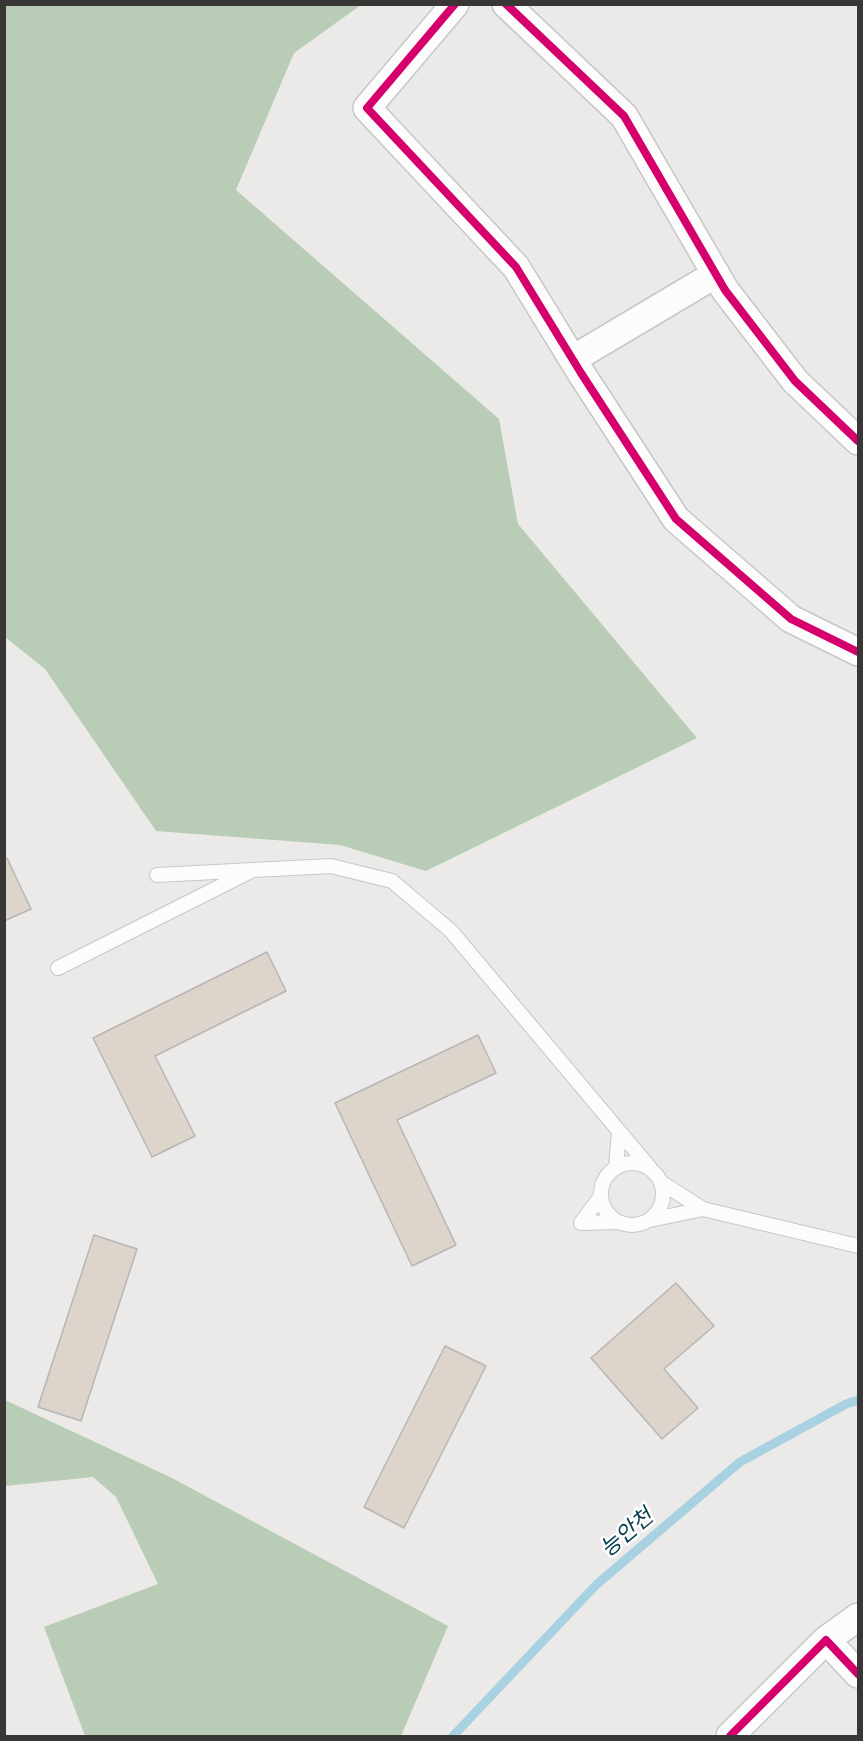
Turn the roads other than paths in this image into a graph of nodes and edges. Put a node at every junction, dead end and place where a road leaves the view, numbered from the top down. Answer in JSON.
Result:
{"nodes":[{"id":1,"x":455,"y":4,"type":"edge"},
{"id":2,"x":506,"y":4,"type":"edge"},
{"id":3,"x":716,"y":274,"type":"junction"},
{"id":4,"x":573,"y":359,"type":"junction"},
{"id":5,"x":858,"y":441,"type":"edge"},
{"id":6,"x":858,"y":651,"type":"edge"},
{"id":7,"x":253,"y":870,"type":"junction"},
{"id":8,"x":157,"y":874,"type":"dead end"},
{"id":9,"x":58,"y":969,"type":"dead end"},
{"id":10,"x":619,"y":1131,"type":"junction"},
{"id":11,"x":616,"y":1168,"type":"junction"},
{"id":12,"x":650,"y":1168,"type":"junction"},
{"id":13,"x":662,"y":1183,"type":"junction"},
{"id":14,"x":601,"y":1196,"type":"junction"},
{"id":15,"x":704,"y":1209,"type":"junction"},
{"id":16,"x":649,"y":1220,"type":"junction"},
{"id":17,"x":618,"y":1222,"type":"junction"},
{"id":18,"x":858,"y":1246,"type":"edge"},
{"id":19,"x":858,"y":1617,"type":"edge"},
{"id":20,"x":826,"y":1640,"type":"junction"},
{"id":21,"x":858,"y":1674,"type":"edge"},
{"id":22,"x":730,"y":1737,"type":"edge"}],
"edges":[{"from":1,"to":4,"type":"street"},
{"from":2,"to":3,"type":"street"},
{"from":3,"to":4,"type":"street"},
{"from":3,"to":5,"type":"street"},
{"from":4,"to":6,"type":"street"},
{"from":7,"to":8,"type":"lane"},
{"from":7,"to":9,"type":"lane"},
{"from":7,"to":10,"type":"lane"},
{"from":10,"to":11,"type":"lane"},
{"from":10,"to":12,"type":"lane"},
{"from":11,"to":12,"type":"lane"},
{"from":11,"to":14,"type":"lane"},
{"from":12,"to":13,"type":"lane"},
{"from":13,"to":15,"type":"lane"},
{"from":13,"to":16,"type":"lane"},
{"from":14,"to":17,"type":"lane"},
{"from":14,"to":17,"type":"lane"},
{"from":15,"to":16,"type":"lane"},
{"from":15,"to":18,"type":"lane"},
{"from":16,"to":17,"type":"lane"},
{"from":19,"to":20,"type":"street"},
{"from":20,"to":21,"type":"street"},
{"from":20,"to":22,"type":"street"}]}
